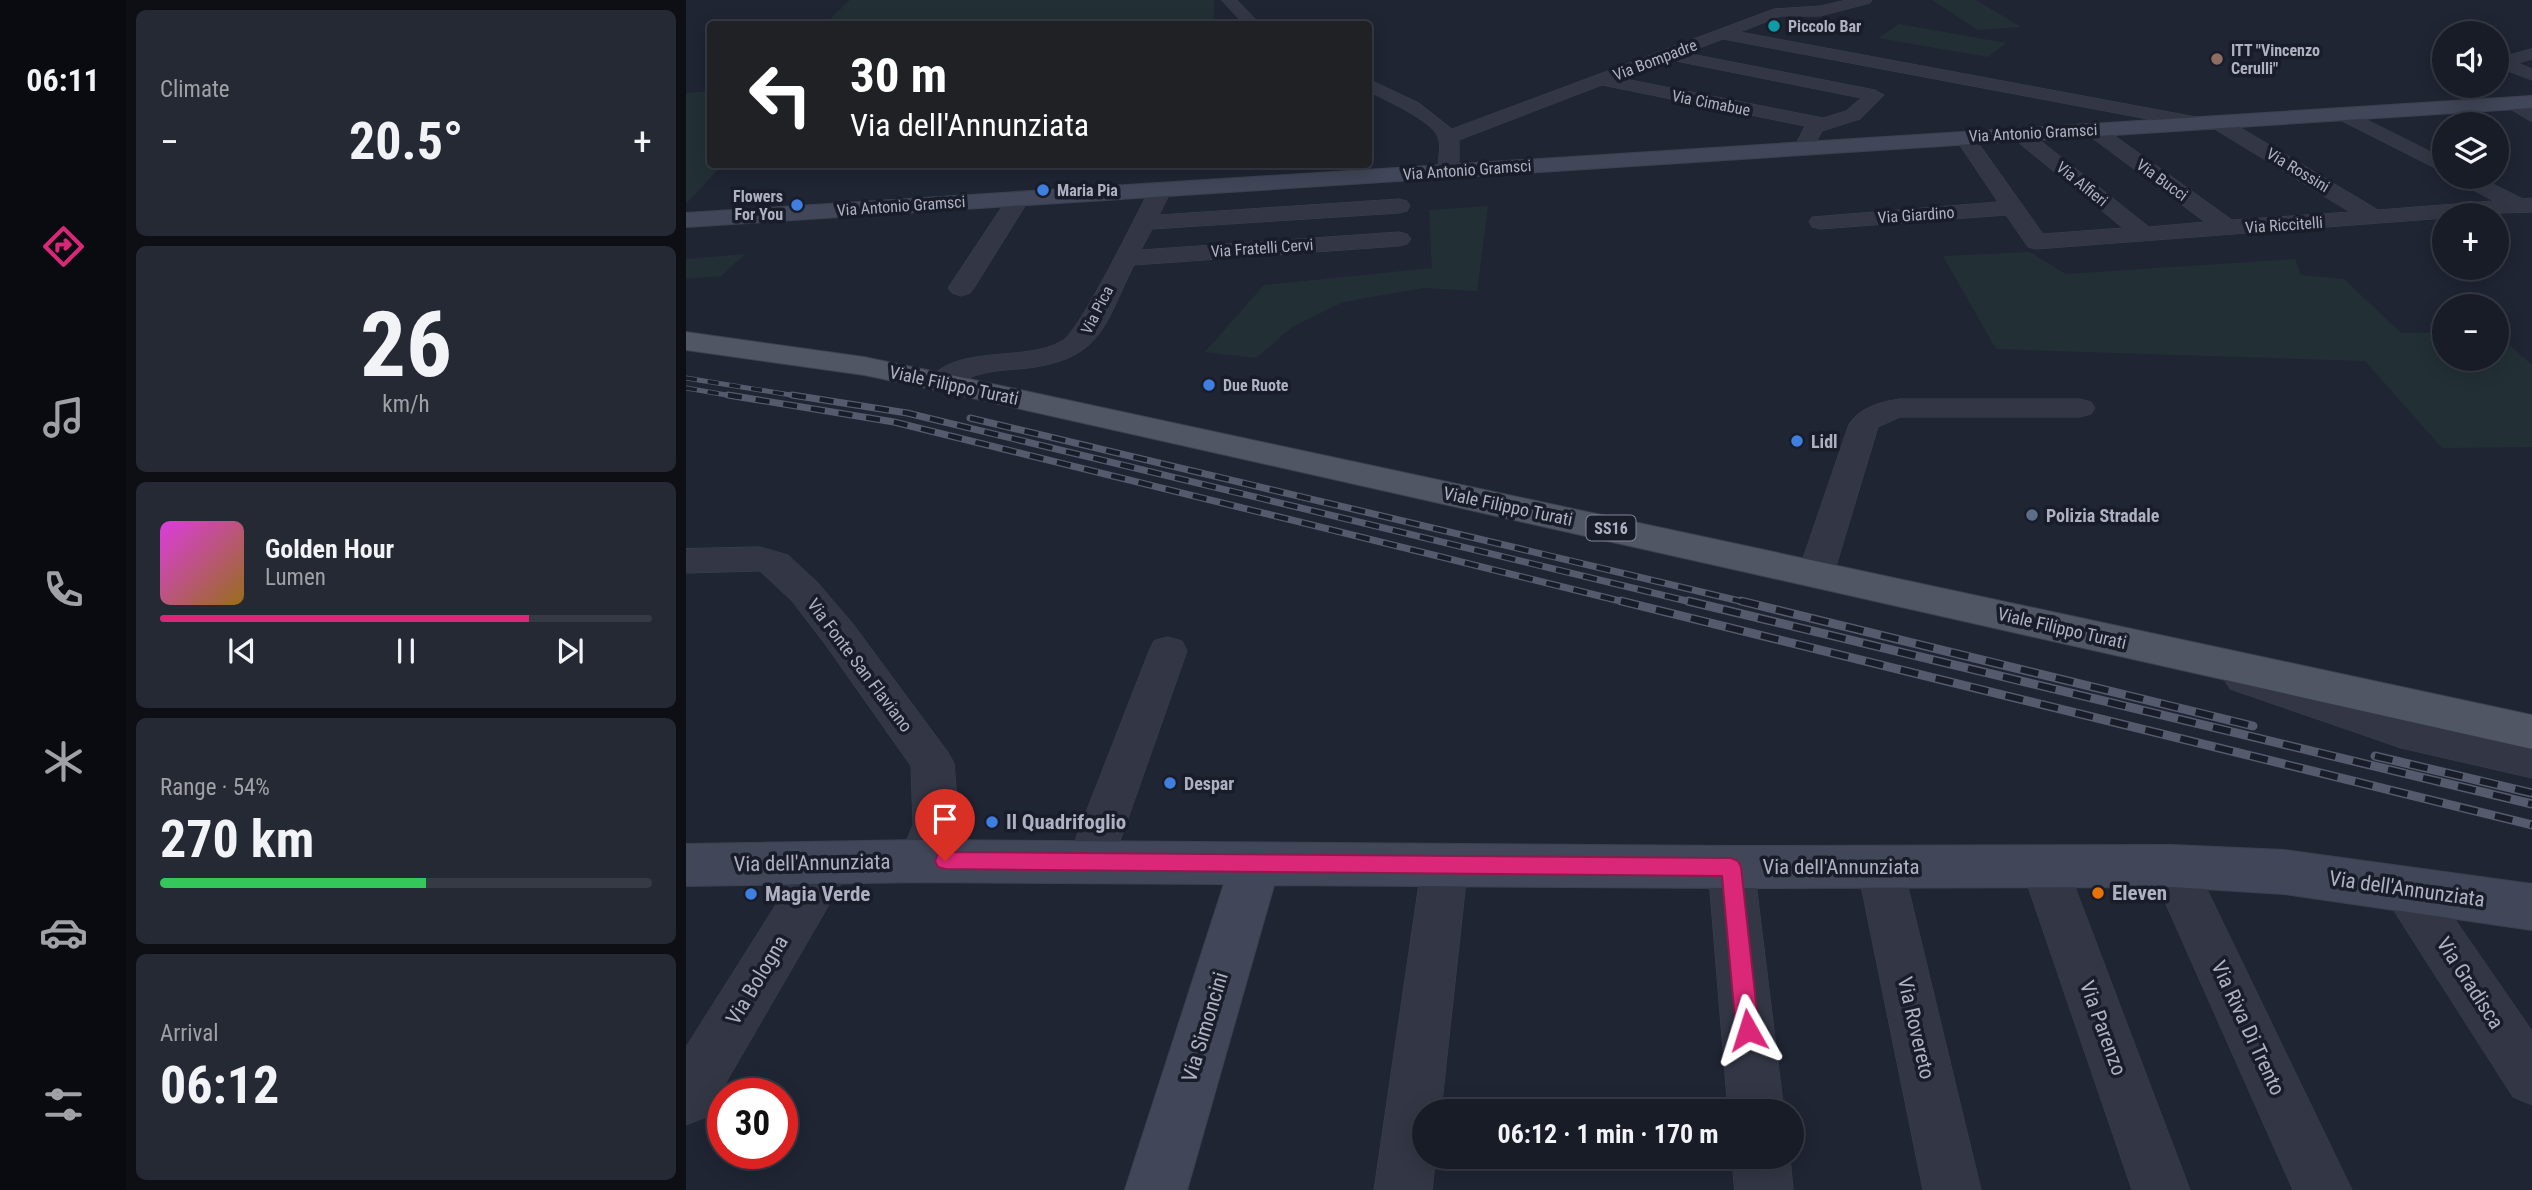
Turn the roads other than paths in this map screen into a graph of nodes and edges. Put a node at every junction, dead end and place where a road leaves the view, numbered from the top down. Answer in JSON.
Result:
{"nodes":[{"id":1,"x":1229,"y":0,"type":"edge"},
{"id":2,"x":1866,"y":0,"type":"edge"},
{"id":3,"x":1777,"y":6,"type":"edge"},
{"id":4,"x":1249,"y":21,"type":"edge"},
{"id":5,"x":1724,"y":34,"type":"junction"},
{"id":6,"x":1670,"y":54,"type":"junction"},
{"id":7,"x":2532,"y":54,"type":"edge"},
{"id":8,"x":2532,"y":75,"type":"edge"},
{"id":9,"x":1603,"y":80,"type":"junction"},
{"id":10,"x":1372,"y":86,"type":"edge"},
{"id":11,"x":2523,"y":102,"type":"edge"},
{"id":12,"x":2343,"y":114,"type":"junction"},
{"id":13,"x":2532,"y":116,"type":"edge"},
{"id":14,"x":1819,"y":123,"type":"junction"},
{"id":15,"x":2212,"y":123,"type":"junction"},
{"id":16,"x":2094,"y":130,"type":"junction"},
{"id":17,"x":2020,"y":134,"type":"junction"},
{"id":18,"x":1448,"y":137,"type":"junction"},
{"id":19,"x":1965,"y":138,"type":"junction"},
{"id":20,"x":1804,"y":148,"type":"junction"},
{"id":21,"x":2432,"y":160,"type":"edge"},
{"id":22,"x":1449,"y":171,"type":"junction"},
{"id":23,"x":1314,"y":179,"type":"junction"},
{"id":24,"x":1161,"y":189,"type":"junction"},
{"id":25,"x":2489,"y":189,"type":"edge"},
{"id":26,"x":1019,"y":198,"type":"junction"},
{"id":27,"x":1399,"y":206,"type":"dead end"},
{"id":28,"x":2526,"y":206,"type":"edge"},
{"id":29,"x":2013,"y":208,"type":"junction"},
{"id":30,"x":1307,"y":213,"type":"junction"},
{"id":31,"x":2376,"y":218,"type":"junction"},
{"id":32,"x":686,"y":220,"type":"edge"},
{"id":33,"x":1819,"y":222,"type":"dead end"},
{"id":34,"x":1144,"y":223,"type":"junction"},
{"id":35,"x":2229,"y":229,"type":"junction"},
{"id":36,"x":2144,"y":234,"type":"junction"},
{"id":37,"x":1399,"y":239,"type":"dead end"},
{"id":38,"x":1303,"y":245,"type":"junction"},
{"id":39,"x":1125,"y":258,"type":"junction"},
{"id":40,"x":961,"y":288,"type":"dead end"},
{"id":41,"x":686,"y":341,"type":"edge"},
{"id":42,"x":941,"y":382,"type":"junction"},
{"id":43,"x":2080,"y":408,"type":"dead end"},
{"id":44,"x":686,"y":561,"type":"edge"},
{"id":45,"x":1816,"y":573,"type":"junction"},
{"id":46,"x":1168,"y":650,"type":"dead end"},
{"id":47,"x":2172,"y":654,"type":"junction"},
{"id":48,"x":2532,"y":732,"type":"edge"},
{"id":49,"x":2532,"y":761,"type":"edge"},
{"id":50,"x":921,"y":861,"type":"junction"},
{"id":51,"x":1090,"y":861,"type":"junction"},
{"id":52,"x":828,"y":863,"type":"junction"},
{"id":53,"x":1445,"y":863,"type":"junction"},
{"id":54,"x":1255,"y":864,"type":"junction"},
{"id":55,"x":686,"y":865,"type":"edge"},
{"id":56,"x":1880,"y":866,"type":"junction"},
{"id":57,"x":2044,"y":866,"type":"junction"},
{"id":58,"x":2172,"y":866,"type":"junction"},
{"id":59,"x":1731,"y":867,"type":"junction"},
{"id":60,"x":2406,"y":888,"type":"junction"},
{"id":61,"x":2532,"y":907,"type":"edge"},
{"id":62,"x":2532,"y":1078,"type":"edge"},
{"id":63,"x":686,"y":1097,"type":"edge"},
{"id":64,"x":1755,"y":1099,"type":"edge"},
{"id":65,"x":1762,"y":1169,"type":"edge"},
{"id":66,"x":1156,"y":1190,"type":"edge"},
{"id":67,"x":1403,"y":1190,"type":"edge"},
{"id":68,"x":1764,"y":1190,"type":"edge"},
{"id":69,"x":1951,"y":1190,"type":"edge"},
{"id":70,"x":2161,"y":1190,"type":"edge"},
{"id":71,"x":2323,"y":1190,"type":"edge"}],
"edges":[{"from":1,"to":4,"type":"street"},
{"from":2,"to":3,"type":"street","name":"Via Bompadre"},
{"from":3,"to":5,"type":"street","name":"Via Bompadre"},
{"from":5,"to":6,"type":"street","name":"Via Bompadre"},
{"from":5,"to":15,"type":"street","name":"Via Antonio Gramsci"},
{"from":6,"to":9,"type":"street","name":"Via Bompadre"},
{"from":6,"to":14,"type":"street"},
{"from":7,"to":8,"type":"street"},
{"from":9,"to":14,"type":"street","name":"Via Cimabue"},
{"from":9,"to":18,"type":"street","name":"Via Bompadre"},
{"from":10,"to":18,"type":"street"},
{"from":11,"to":12,"type":"street","name":"Via Antonio Gramsci"},
{"from":11,"to":13,"type":"street"},
{"from":12,"to":15,"type":"street","name":"Via Antonio Gramsci"},
{"from":12,"to":21,"type":"street"},
{"from":14,"to":20,"type":"street"},
{"from":15,"to":16,"type":"street","name":"Via Antonio Gramsci"},
{"from":15,"to":31,"type":"street","name":"Via Rossini"},
{"from":16,"to":17,"type":"street","name":"Via Antonio Gramsci"},
{"from":16,"to":35,"type":"street","name":"Via Bucci"},
{"from":17,"to":19,"type":"street","name":"Via Antonio Gramsci"},
{"from":17,"to":36,"type":"street","name":"Via Alfieri"},
{"from":18,"to":22,"type":"street"},
{"from":19,"to":20,"type":"street","name":"Via Antonio Gramsci"},
{"from":19,"to":29,"type":"street"},
{"from":20,"to":22,"type":"street","name":"Via Antonio Gramsci"},
{"from":22,"to":23,"type":"street","name":"Via Antonio Gramsci"},
{"from":23,"to":24,"type":"street","name":"Via Antonio Gramsci"},
{"from":23,"to":30,"type":"street"},
{"from":24,"to":26,"type":"street","name":"Via Antonio Gramsci"},
{"from":24,"to":34,"type":"street","name":"Via Pica"},
{"from":25,"to":28,"type":"street"},
{"from":26,"to":32,"type":"street","name":"Via Antonio Gramsci"},
{"from":26,"to":40,"type":"street"},
{"from":27,"to":30,"type":"street"},
{"from":28,"to":31,"type":"street","name":"Via Riccitelli"},
{"from":29,"to":33,"type":"street","name":"Via Giardino"},
{"from":29,"to":36,"type":"street","name":"Via Riccitelli"},
{"from":30,"to":34,"type":"street"},
{"from":30,"to":38,"type":"street"},
{"from":31,"to":35,"type":"street","name":"Via Riccitelli"},
{"from":34,"to":39,"type":"street","name":"Via Pica"},
{"from":35,"to":36,"type":"street","name":"Via Riccitelli"},
{"from":37,"to":38,"type":"street","name":"Via Fratelli Cervi"},
{"from":38,"to":39,"type":"street","name":"Via Fratelli Cervi"},
{"from":39,"to":42,"type":"street","name":"Via Pica"},
{"from":41,"to":42,"type":"main road","name":"Viale Filippo Turati","number":"SS16"},
{"from":42,"to":45,"type":"main road","name":"Viale Filippo Turati","number":"SS16"},
{"from":43,"to":45,"type":"street"},
{"from":44,"to":50,"type":"street","name":"Via Fonte San Flaviano"},
{"from":45,"to":47,"type":"main road","name":"Viale Filippo Turati","number":"SS16"},
{"from":46,"to":51,"type":"street"},
{"from":47,"to":48,"type":"main road","name":"Viale Filippo Turati","number":"SS16"},
{"from":47,"to":49,"type":"street"},
{"from":50,"to":51,"type":"street","name":"Via dell'Annunziata"},
{"from":50,"to":52,"type":"street","name":"Via dell'Annunziata"},
{"from":51,"to":54,"type":"street","name":"Via dell'Annunziata"},
{"from":52,"to":55,"type":"street","name":"Via dell'Annunziata"},
{"from":52,"to":63,"type":"street","name":"Via Bologna"},
{"from":53,"to":54,"type":"street","name":"Via dell'Annunziata"},
{"from":53,"to":59,"type":"street","name":"Via dell'Annunziata"},
{"from":53,"to":67,"type":"street"},
{"from":54,"to":66,"type":"street","name":"Via Simoncini"},
{"from":56,"to":57,"type":"street","name":"Via dell'Annunziata"},
{"from":56,"to":59,"type":"street","name":"Via dell'Annunziata"},
{"from":56,"to":69,"type":"street","name":"Via Rovereto"},
{"from":57,"to":58,"type":"street","name":"Via dell'Annunziata"},
{"from":57,"to":70,"type":"street","name":"Via Parenzo"},
{"from":58,"to":60,"type":"street","name":"Via dell'Annunziata"},
{"from":58,"to":71,"type":"street","name":"Via Riva Di Trento"},
{"from":59,"to":64,"type":"street"},
{"from":60,"to":61,"type":"street","name":"Via dell'Annunziata"},
{"from":60,"to":62,"type":"street","name":"Via Gradisca"},
{"from":65,"to":68,"type":"street"}]}
